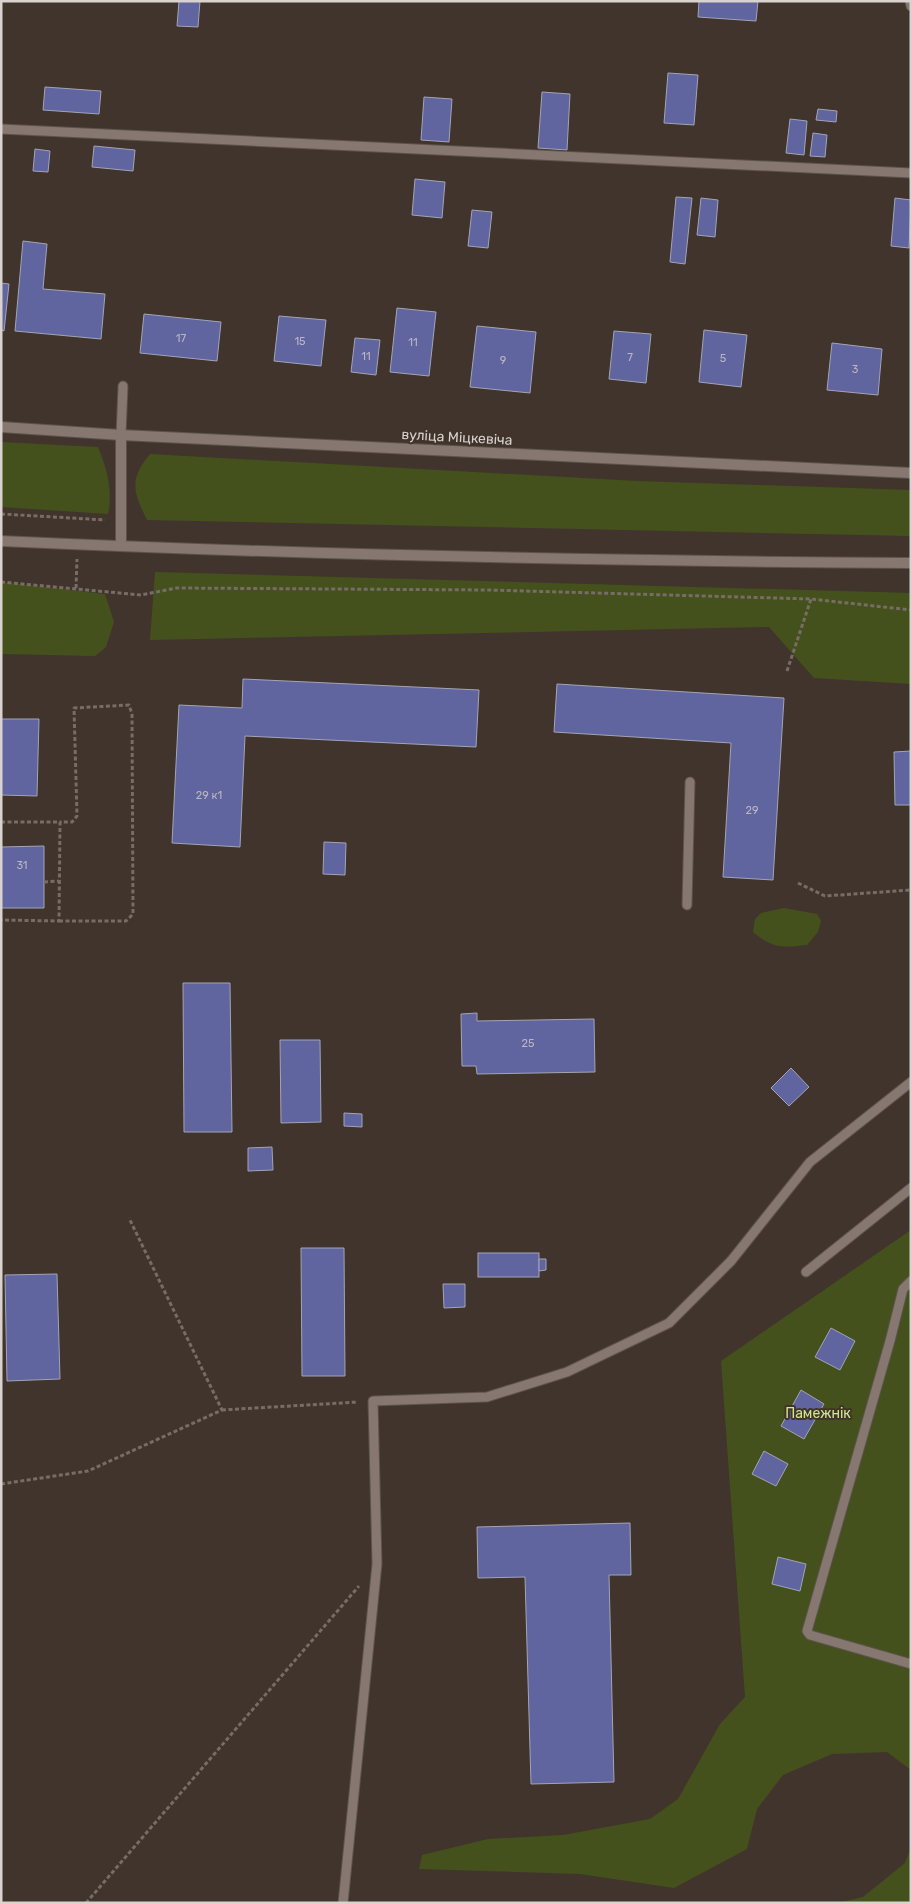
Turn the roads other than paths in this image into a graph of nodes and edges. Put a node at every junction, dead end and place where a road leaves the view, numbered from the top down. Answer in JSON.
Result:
{"nodes":[{"id":1,"x":910,"y":1,"type":"edge"},
{"id":2,"x":911,"y":6,"type":"edge"},
{"id":3,"x":1,"y":129,"type":"edge"},
{"id":4,"x":911,"y":173,"type":"edge"},
{"id":5,"x":123,"y":386,"type":"dead end"},
{"id":6,"x":1,"y":427,"type":"edge"},
{"id":7,"x":121,"y":435,"type":"junction"},
{"id":8,"x":911,"y":473,"type":"edge"},
{"id":9,"x":1,"y":541,"type":"edge"},
{"id":10,"x":122,"y":546,"type":"junction"},
{"id":11,"x":911,"y":563,"type":"edge"},
{"id":12,"x":690,"y":782,"type":"dead end"},
{"id":13,"x":687,"y":905,"type":"dead end"},
{"id":14,"x":911,"y":1082,"type":"edge"},
{"id":15,"x":911,"y":1188,"type":"edge"},
{"id":16,"x":806,"y":1272,"type":"dead end"},
{"id":17,"x":911,"y":1281,"type":"edge"},
{"id":18,"x":911,"y":1664,"type":"edge"},
{"id":19,"x":343,"y":1903,"type":"edge"}],
"edges":[{"from":1,"to":2,"type":"lane"},
{"from":3,"to":4,"type":"lane"},
{"from":5,"to":7,"type":"lane"},
{"from":6,"to":7,"type":"street","name":"вуліца Міцкевіча"},
{"from":7,"to":8,"type":"street","name":"вуліца Міцкевіча"},
{"from":7,"to":10,"type":"street"},
{"from":9,"to":10,"type":"street"},
{"from":10,"to":11,"type":"street"},
{"from":12,"to":13,"type":"lane"},
{"from":14,"to":19,"type":"lane"},
{"from":15,"to":16,"type":"lane"},
{"from":17,"to":18,"type":"lane"}]}
